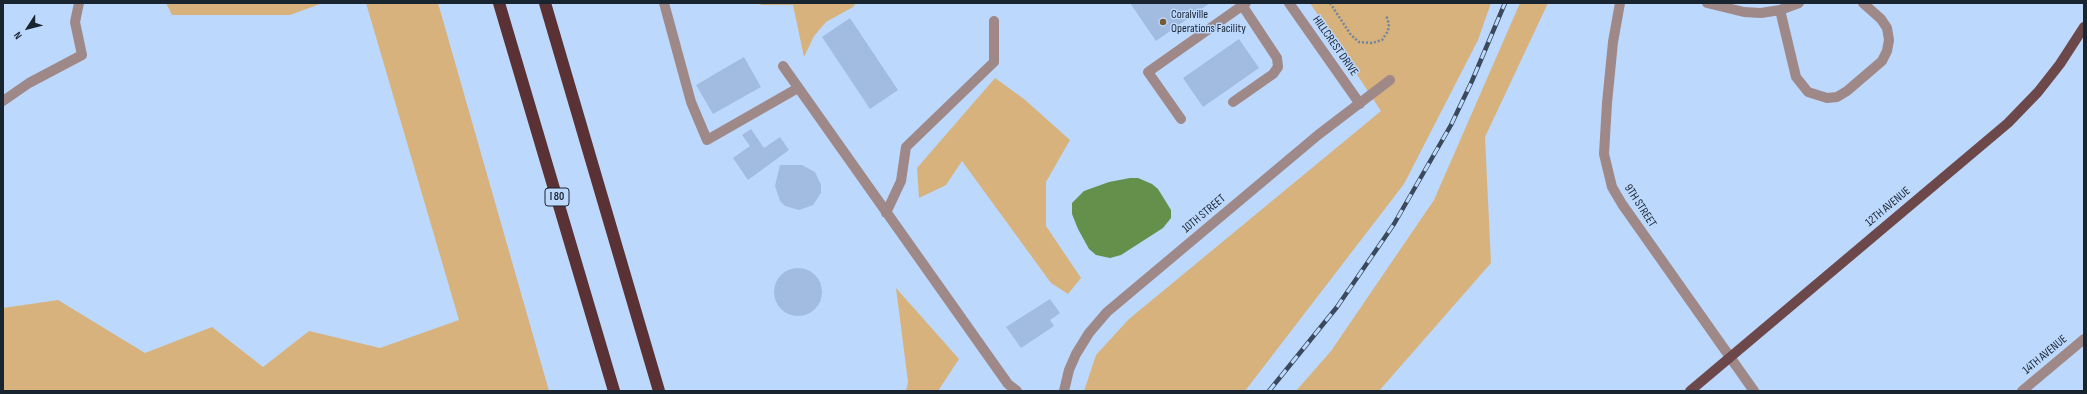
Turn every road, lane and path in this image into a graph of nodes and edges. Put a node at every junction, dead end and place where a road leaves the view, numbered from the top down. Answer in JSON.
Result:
{"nodes":[{"id":1,"x":79,"y":3,"type":"edge"},
{"id":2,"x":499,"y":3,"type":"edge"},
{"id":3,"x":545,"y":3,"type":"edge"},
{"id":4,"x":664,"y":3,"type":"edge"},
{"id":5,"x":1289,"y":3,"type":"edge"},
{"id":6,"x":1330,"y":3,"type":"edge"},
{"id":7,"x":1620,"y":3,"type":"edge"},
{"id":8,"x":1707,"y":3,"type":"edge"},
{"id":9,"x":1799,"y":3,"type":"edge"},
{"id":10,"x":1862,"y":3,"type":"edge"},
{"id":11,"x":1244,"y":4,"type":"edge"},
{"id":12,"x":1780,"y":10,"type":"junction"},
{"id":13,"x":1386,"y":15,"type":"dead end"},
{"id":14,"x":994,"y":21,"type":"dead end"},
{"id":15,"x":2084,"y":27,"type":"edge"},
{"id":16,"x":783,"y":66,"type":"dead end"},
{"id":17,"x":1390,"y":80,"type":"dead end"},
{"id":18,"x":798,"y":88,"type":"junction"},
{"id":19,"x":3,"y":101,"type":"edge"},
{"id":20,"x":1233,"y":102,"type":"dead end"},
{"id":21,"x":1360,"y":104,"type":"junction"},
{"id":22,"x":1181,"y":119,"type":"dead end"},
{"id":23,"x":886,"y":213,"type":"junction"},
{"id":24,"x":2084,"y":339,"type":"edge"},
{"id":25,"x":1730,"y":357,"type":"junction"},
{"id":26,"x":614,"y":391,"type":"edge"},
{"id":27,"x":659,"y":391,"type":"edge"},
{"id":28,"x":1017,"y":391,"type":"edge"},
{"id":29,"x":1064,"y":391,"type":"edge"},
{"id":30,"x":1690,"y":391,"type":"edge"},
{"id":31,"x":1754,"y":391,"type":"edge"},
{"id":32,"x":2022,"y":391,"type":"edge"}],
"edges":[{"from":1,"to":19,"type":"street"},
{"from":2,"to":26,"type":"highway","number":"I 80"},
{"from":3,"to":27,"type":"highway"},
{"from":4,"to":18,"type":"street"},
{"from":5,"to":21,"type":"street","name":"HILLCREST DRIVE"},
{"from":6,"to":13,"type":"path"},
{"from":7,"to":25,"type":"street","name":"9TH STREET"},
{"from":8,"to":12,"type":"street"},
{"from":9,"to":12,"type":"street"},
{"from":10,"to":12,"type":"street"},
{"from":11,"to":20,"type":"street"},
{"from":11,"to":22,"type":"street"},
{"from":14,"to":23,"type":"street"},
{"from":15,"to":25,"type":"main road","name":"12TH AVENUE"},
{"from":16,"to":18,"type":"street"},
{"from":17,"to":21,"type":"street","name":"10TH STREET"},
{"from":18,"to":23,"type":"street"},
{"from":21,"to":29,"type":"street","name":"10TH STREET"},
{"from":23,"to":28,"type":"street"},
{"from":24,"to":32,"type":"street","name":"14TH AVENUE"},
{"from":25,"to":30,"type":"main road","name":"12TH AVENUE"},
{"from":25,"to":31,"type":"street","name":"9TH STREET"}]}
